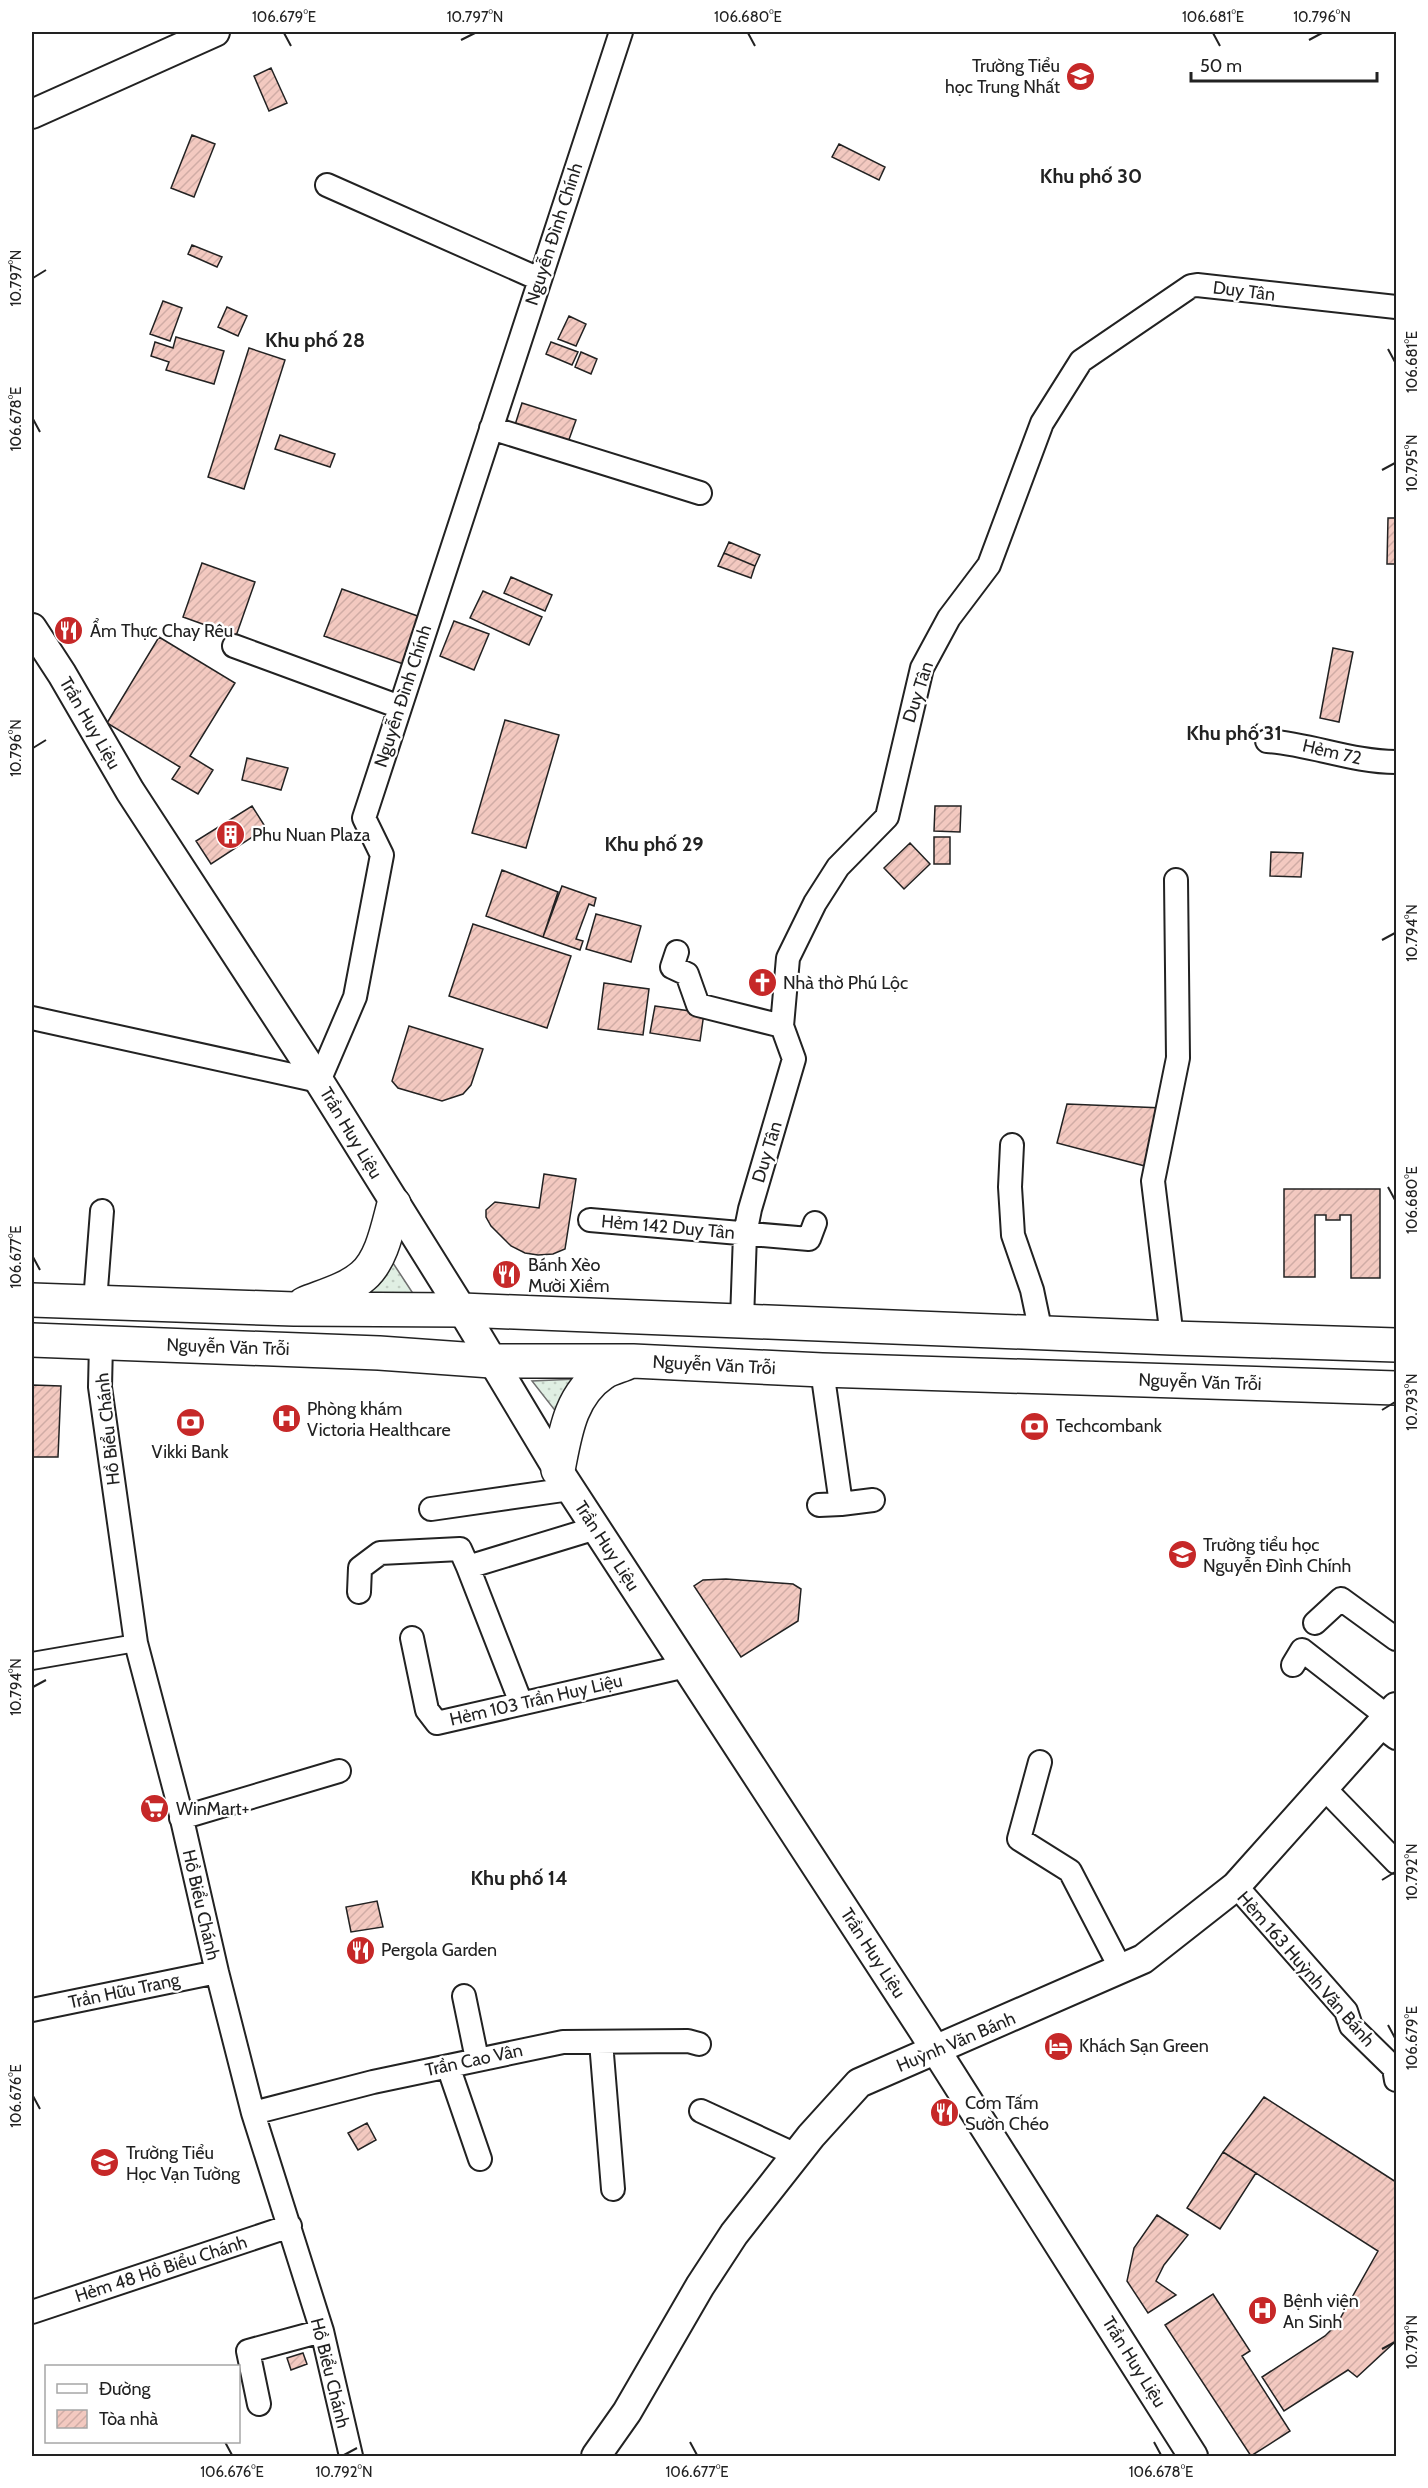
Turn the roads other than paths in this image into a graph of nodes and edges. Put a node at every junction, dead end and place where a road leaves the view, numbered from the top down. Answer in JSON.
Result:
{"nodes":[{"id":1,"x":215,"y":32,"type":"edge"},
{"id":2,"x":621,"y":32,"type":"edge"},
{"id":3,"x":32,"y":114,"type":"edge"},
{"id":4,"x":327,"y":185,"type":"dead end"},
{"id":5,"x":540,"y":279,"type":"junction"},
{"id":6,"x":1396,"y":307,"type":"edge"},
{"id":7,"x":491,"y":428,"type":"junction"},
{"id":8,"x":700,"y":493,"type":"dead end"},
{"id":9,"x":32,"y":628,"type":"edge"},
{"id":10,"x":234,"y":646,"type":"dead end"},
{"id":11,"x":400,"y":707,"type":"junction"},
{"id":12,"x":1267,"y":741,"type":"dead end"},
{"id":13,"x":1396,"y":762,"type":"edge"},
{"id":14,"x":1176,"y":880,"type":"dead end"},
{"id":15,"x":677,"y":952,"type":"dead end"},
{"id":16,"x":32,"y":1018,"type":"edge"},
{"id":17,"x":782,"y":1026,"type":"junction"},
{"id":18,"x":319,"y":1081,"type":"junction"},
{"id":19,"x":1012,"y":1144,"type":"dead end"},
{"id":20,"x":394,"y":1204,"type":"junction"},
{"id":21,"x":102,"y":1211,"type":"dead end"},
{"id":22,"x":590,"y":1220,"type":"dead end"},
{"id":23,"x":815,"y":1223,"type":"dead end"},
{"id":24,"x":745,"y":1234,"type":"junction"},
{"id":25,"x":32,"y":1300,"type":"edge"},
{"id":26,"x":95,"y":1302,"type":"junction"},
{"id":27,"x":294,"y":1309,"type":"junction"},
{"id":28,"x":462,"y":1310,"type":"junction"},
{"id":29,"x":742,"y":1320,"type":"junction"},
{"id":30,"x":1041,"y":1333,"type":"junction"},
{"id":31,"x":1172,"y":1338,"type":"junction"},
{"id":32,"x":32,"y":1340,"type":"edge"},
{"id":33,"x":101,"y":1343,"type":"junction"},
{"id":34,"x":1396,"y":1345,"type":"edge"},
{"id":35,"x":491,"y":1361,"type":"junction"},
{"id":36,"x":633,"y":1361,"type":"junction"},
{"id":37,"x":822,"y":1370,"type":"junction"},
{"id":38,"x":1396,"y":1388,"type":"edge"},
{"id":39,"x":564,"y":1479,"type":"junction"},
{"id":40,"x":873,"y":1500,"type":"dead end"},
{"id":41,"x":431,"y":1509,"type":"dead end"},
{"id":42,"x":596,"y":1528,"type":"junction"},
{"id":43,"x":468,"y":1567,"type":"junction"},
{"id":44,"x":359,"y":1592,"type":"dead end"},
{"id":45,"x":1315,"y":1623,"type":"dead end"},
{"id":46,"x":412,"y":1638,"type":"dead end"},
{"id":47,"x":1396,"y":1639,"type":"edge"},
{"id":48,"x":136,"y":1643,"type":"junction"},
{"id":49,"x":32,"y":1661,"type":"edge"},
{"id":50,"x":1293,"y":1665,"type":"dead end"},
{"id":51,"x":686,"y":1666,"type":"junction"},
{"id":52,"x":521,"y":1703,"type":"junction"},
{"id":53,"x":1390,"y":1722,"type":"edge"},
{"id":54,"x":1040,"y":1762,"type":"dead end"},
{"id":55,"x":339,"y":1771,"type":"dead end"},
{"id":56,"x":1325,"y":1789,"type":"junction"},
{"id":57,"x":181,"y":1818,"type":"junction"},
{"id":58,"x":1396,"y":1862,"type":"edge"},
{"id":59,"x":1236,"y":1886,"type":"junction"},
{"id":60,"x":1121,"y":1969,"type":"junction"},
{"id":61,"x":217,"y":1971,"type":"junction"},
{"id":62,"x":464,"y":1996,"type":"dead end"},
{"id":63,"x":32,"y":2010,"type":"edge"},
{"id":64,"x":601,"y":2042,"type":"junction"},
{"id":65,"x":699,"y":2044,"type":"dead end"},
{"id":66,"x":936,"y":2051,"type":"junction"},
{"id":67,"x":477,"y":2059,"type":"junction"},
{"id":68,"x":448,"y":2066,"type":"junction"},
{"id":69,"x":1396,"y":2080,"type":"edge"},
{"id":70,"x":701,"y":2111,"type":"dead end"},
{"id":71,"x":253,"y":2113,"type":"junction"},
{"id":72,"x":796,"y":2155,"type":"junction"},
{"id":73,"x":480,"y":2159,"type":"dead end"},
{"id":74,"x":613,"y":2189,"type":"dead end"},
{"id":75,"x":290,"y":2226,"type":"junction"},
{"id":76,"x":32,"y":2312,"type":"edge"},
{"id":77,"x":322,"y":2331,"type":"junction"},
{"id":78,"x":259,"y":2404,"type":"dead end"},
{"id":79,"x":351,"y":2457,"type":"edge"},
{"id":80,"x":596,"y":2457,"type":"edge"},
{"id":81,"x":1193,"y":2457,"type":"edge"}],
"edges":[{"from":1,"to":3,"type":"street"},
{"from":2,"to":5,"type":"street","name":"Nguyễn Đình Chính"},
{"from":4,"to":5,"type":"street"},
{"from":5,"to":7,"type":"street","name":"Nguyễn Đình Chính"},
{"from":6,"to":17,"type":"street","name":"Duy Tân"},
{"from":7,"to":8,"type":"street"},
{"from":7,"to":11,"type":"street","name":"Nguyễn Đình Chính"},
{"from":9,"to":18,"type":"street","name":"Trần Huy Liệu"},
{"from":10,"to":11,"type":"street"},
{"from":11,"to":18,"type":"street","name":"Nguyễn Đình Chính"},
{"from":12,"to":13,"type":"street","name":"Hẻm 72"},
{"from":14,"to":31,"type":"street"},
{"from":15,"to":17,"type":"street"},
{"from":16,"to":18,"type":"street"},
{"from":17,"to":24,"type":"street","name":"Duy Tân"},
{"from":18,"to":20,"type":"street","name":"Trần Huy Liệu"},
{"from":19,"to":30,"type":"street"},
{"from":20,"to":27,"type":"main road"},
{"from":20,"to":28,"type":"street","name":"Trần Huy Liệu"},
{"from":21,"to":26,"type":"street"},
{"from":22,"to":24,"type":"street","name":"Hẻm 142 Duy Tân"},
{"from":23,"to":24,"type":"street","name":"Hẻm 142 Duy Tân"},
{"from":24,"to":29,"type":"street","name":"Duy Tân"},
{"from":25,"to":26,"type":"main road"},
{"from":26,"to":27,"type":"main road"},
{"from":27,"to":28,"type":"main road"},
{"from":28,"to":29,"type":"main road"},
{"from":28,"to":35,"type":"street","name":"Trần Huy Liệu"},
{"from":29,"to":30,"type":"main road"},
{"from":30,"to":31,"type":"main road"},
{"from":31,"to":34,"type":"main road"},
{"from":32,"to":33,"type":"main road","name":"Nguyễn Văn Trỗi"},
{"from":33,"to":35,"type":"main road","name":"Nguyễn Văn Trỗi"},
{"from":33,"to":48,"type":"street","name":"Hồ Biểu Chánh"},
{"from":35,"to":36,"type":"main road","name":"Nguyễn Văn Trỗi"},
{"from":35,"to":39,"type":"street","name":"Trần Huy Liệu"},
{"from":36,"to":37,"type":"main road","name":"Nguyễn Văn Trỗi"},
{"from":36,"to":39,"type":"main road"},
{"from":37,"to":38,"type":"main road","name":"Nguyễn Văn Trỗi"},
{"from":37,"to":40,"type":"street"},
{"from":39,"to":41,"type":"street"},
{"from":39,"to":42,"type":"street","name":"Trần Huy Liệu"},
{"from":42,"to":43,"type":"street"},
{"from":42,"to":51,"type":"street","name":"Trần Huy Liệu"},
{"from":43,"to":44,"type":"street"},
{"from":43,"to":52,"type":"street"},
{"from":45,"to":47,"type":"street"},
{"from":46,"to":52,"type":"street","name":"Hẻm 103 Trần Huy Liệu"},
{"from":48,"to":49,"type":"street"},
{"from":48,"to":57,"type":"street","name":"Hồ Biểu Chánh"},
{"from":50,"to":53,"type":"street"},
{"from":51,"to":52,"type":"street","name":"Hẻm 103 Trần Huy Liệu"},
{"from":51,"to":66,"type":"street","name":"Trần Huy Liệu"},
{"from":53,"to":56,"type":"street","name":"Huỳnh Văn Bánh"},
{"from":54,"to":60,"type":"street"},
{"from":55,"to":57,"type":"street"},
{"from":56,"to":58,"type":"street"},
{"from":56,"to":59,"type":"street","name":"Huỳnh Văn Bánh"},
{"from":57,"to":61,"type":"street","name":"Hồ Biểu Chánh"},
{"from":59,"to":60,"type":"street","name":"Huỳnh Văn Bánh"},
{"from":59,"to":69,"type":"street","name":"Hẻm 163 Huỳnh Văn Bánh"},
{"from":60,"to":66,"type":"street","name":"Huỳnh Văn Bánh"},
{"from":61,"to":63,"type":"street","name":"Trần Hữu Trang"},
{"from":61,"to":71,"type":"street","name":"Hồ Biểu Chánh"},
{"from":62,"to":67,"type":"street"},
{"from":64,"to":65,"type":"street","name":"Trần Cao Vân"},
{"from":64,"to":67,"type":"street","name":"Trần Cao Vân"},
{"from":64,"to":74,"type":"street"},
{"from":66,"to":72,"type":"street","name":"Huỳnh Văn Bánh"},
{"from":66,"to":81,"type":"street","name":"Trần Huy Liệu"},
{"from":67,"to":68,"type":"street","name":"Trần Cao Vân"},
{"from":68,"to":71,"type":"street","name":"Trần Cao Vân"},
{"from":68,"to":73,"type":"street"},
{"from":70,"to":72,"type":"street"},
{"from":71,"to":75,"type":"street","name":"Hồ Biểu Chánh"},
{"from":72,"to":80,"type":"street","name":"Huỳnh Văn Bánh"},
{"from":75,"to":76,"type":"street","name":"Hẻm 48 Hồ Biểu Chánh"},
{"from":75,"to":77,"type":"street","name":"Hồ Biểu Chánh"},
{"from":77,"to":78,"type":"street"},
{"from":77,"to":79,"type":"street","name":"Hồ Biểu Chánh"}]}
